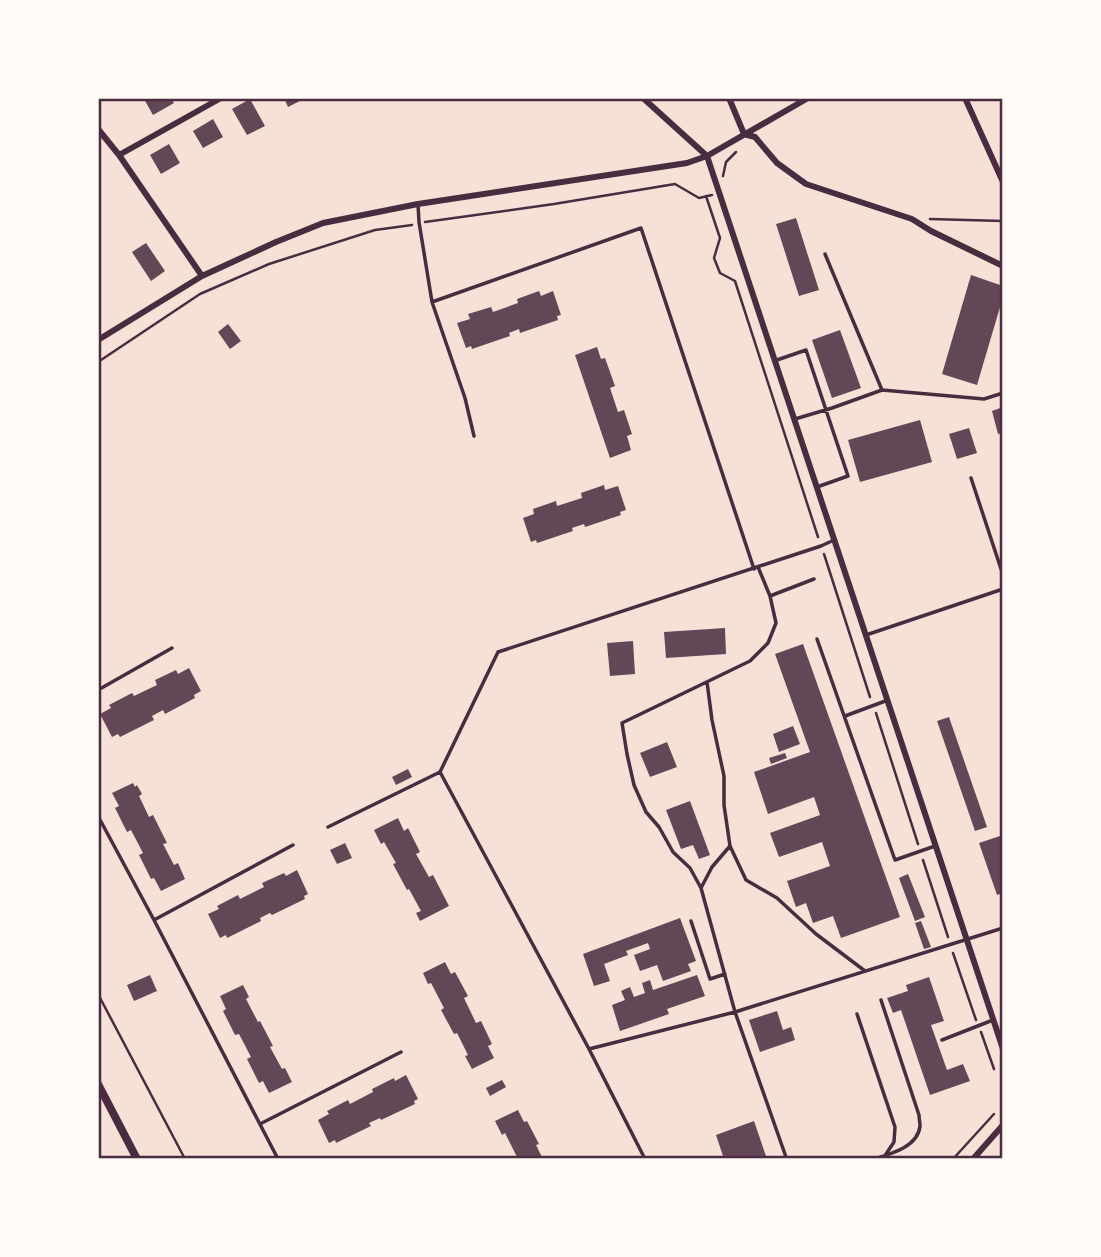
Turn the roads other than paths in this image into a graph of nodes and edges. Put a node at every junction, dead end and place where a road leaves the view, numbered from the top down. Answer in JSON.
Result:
{"nodes":[{"id":1,"x":221,"y":98,"type":"edge"},
{"id":2,"x":643,"y":98,"type":"edge"},
{"id":3,"x":729,"y":98,"type":"edge"},
{"id":4,"x":808,"y":98,"type":"edge"},
{"id":5,"x":965,"y":98,"type":"edge"},
{"id":6,"x":98,"y":129,"type":"edge"},
{"id":7,"x":744,"y":134,"type":"junction"},
{"id":8,"x":119,"y":155,"type":"junction"},
{"id":9,"x":707,"y":156,"type":"junction"},
{"id":10,"x":1003,"y":182,"type":"edge"},
{"id":11,"x":418,"y":204,"type":"junction"},
{"id":12,"x":825,"y":254,"type":"dead end"},
{"id":13,"x":1003,"y":266,"type":"edge"},
{"id":14,"x":202,"y":276,"type":"junction"},
{"id":15,"x":432,"y":302,"type":"junction"},
{"id":16,"x":98,"y":341,"type":"edge"},
{"id":17,"x":774,"y":361,"type":"junction"},
{"id":18,"x":882,"y":390,"type":"junction"},
{"id":19,"x":1003,"y":393,"type":"edge"},
{"id":20,"x":826,"y":410,"type":"junction"},
{"id":21,"x":793,"y":419,"type":"junction"},
{"id":22,"x":474,"y":436,"type":"dead end"},
{"id":23,"x":971,"y":478,"type":"dead end"},
{"id":24,"x":817,"y":487,"type":"junction"},
{"id":25,"x":834,"y":540,"type":"junction"},
{"id":26,"x":756,"y":568,"type":"junction"},
{"id":27,"x":1003,"y":575,"type":"edge"},
{"id":28,"x":814,"y":579,"type":"dead end"},
{"id":29,"x":1003,"y":589,"type":"edge"},
{"id":30,"x":769,"y":596,"type":"junction"},
{"id":31,"x":866,"y":635,"type":"junction"},
{"id":32,"x":817,"y":639,"type":"dead end"},
{"id":33,"x":172,"y":648,"type":"dead end"},
{"id":34,"x":707,"y":682,"type":"junction"},
{"id":35,"x":98,"y":690,"type":"edge"},
{"id":36,"x":888,"y":700,"type":"junction"},
{"id":37,"x":845,"y":716,"type":"junction"},
{"id":38,"x":440,"y":772,"type":"junction"},
{"id":39,"x":98,"y":816,"type":"edge"},
{"id":40,"x":328,"y":827,"type":"dead end"},
{"id":41,"x":293,"y":845,"type":"dead end"},
{"id":42,"x":730,"y":846,"type":"junction"},
{"id":43,"x":935,"y":846,"type":"junction"},
{"id":44,"x":701,"y":888,"type":"junction"},
{"id":45,"x":154,"y":919,"type":"junction"},
{"id":46,"x":691,"y":921,"type":"dead end"},
{"id":47,"x":1003,"y":928,"type":"edge"},
{"id":48,"x":966,"y":940,"type":"junction"},
{"id":49,"x":865,"y":971,"type":"junction"},
{"id":50,"x":725,"y":974,"type":"junction"},
{"id":51,"x":881,"y":1000,"type":"dead end"},
{"id":52,"x":736,"y":1012,"type":"junction"},
{"id":53,"x":856,"y":1014,"type":"dead end"},
{"id":54,"x":993,"y":1020,"type":"junction"},
{"id":55,"x":942,"y":1040,"type":"dead end"},
{"id":56,"x":1002,"y":1043,"type":"edge"},
{"id":57,"x":589,"y":1049,"type":"junction"},
{"id":58,"x":401,"y":1052,"type":"dead end"},
{"id":59,"x":98,"y":1084,"type":"edge"},
{"id":60,"x":260,"y":1124,"type":"junction"},
{"id":61,"x":1003,"y":1125,"type":"edge"},
{"id":62,"x":885,"y":1155,"type":"junction"},
{"id":63,"x":137,"y":1159,"type":"edge"},
{"id":64,"x":278,"y":1159,"type":"edge"},
{"id":65,"x":645,"y":1159,"type":"edge"},
{"id":66,"x":789,"y":1159,"type":"edge"},
{"id":67,"x":874,"y":1159,"type":"edge"},
{"id":68,"x":973,"y":1159,"type":"edge"}],
"edges":[{"from":1,"to":8,"type":"street"},
{"from":2,"to":9,"type":"street"},
{"from":3,"to":7,"type":"street"},
{"from":4,"to":7,"type":"street"},
{"from":5,"to":10,"type":"street"},
{"from":6,"to":8,"type":"street"},
{"from":7,"to":9,"type":"street"},
{"from":7,"to":13,"type":"street"},
{"from":8,"to":14,"type":"street"},
{"from":9,"to":11,"type":"street"},
{"from":9,"to":17,"type":"street"},
{"from":11,"to":14,"type":"street"},
{"from":11,"to":15,"type":"lane"},
{"from":12,"to":18,"type":"lane"},
{"from":14,"to":16,"type":"street"},
{"from":15,"to":22,"type":"lane"},
{"from":15,"to":26,"type":"lane"},
{"from":17,"to":20,"type":"lane"},
{"from":17,"to":21,"type":"street"},
{"from":18,"to":19,"type":"lane"},
{"from":18,"to":20,"type":"lane"},
{"from":20,"to":21,"type":"lane"},
{"from":20,"to":24,"type":"lane"},
{"from":21,"to":24,"type":"street"},
{"from":23,"to":27,"type":"lane"},
{"from":24,"to":25,"type":"street"},
{"from":25,"to":26,"type":"lane"},
{"from":25,"to":31,"type":"street"},
{"from":26,"to":30,"type":"lane"},
{"from":26,"to":38,"type":"lane"},
{"from":28,"to":30,"type":"lane"},
{"from":29,"to":31,"type":"lane"},
{"from":30,"to":34,"type":"lane"},
{"from":31,"to":36,"type":"street"},
{"from":32,"to":37,"type":"lane"},
{"from":33,"to":35,"type":"lane"},
{"from":34,"to":42,"type":"lane"},
{"from":34,"to":44,"type":"lane"},
{"from":36,"to":37,"type":"lane"},
{"from":36,"to":43,"type":"street"},
{"from":37,"to":43,"type":"lane"},
{"from":38,"to":40,"type":"lane"},
{"from":38,"to":57,"type":"lane"},
{"from":39,"to":45,"type":"lane"},
{"from":41,"to":45,"type":"lane"},
{"from":42,"to":44,"type":"lane"},
{"from":42,"to":49,"type":"lane"},
{"from":43,"to":48,"type":"street"},
{"from":44,"to":50,"type":"lane"},
{"from":45,"to":60,"type":"lane"},
{"from":46,"to":50,"type":"lane"},
{"from":47,"to":48,"type":"lane"},
{"from":48,"to":49,"type":"lane"},
{"from":48,"to":54,"type":"street"},
{"from":49,"to":52,"type":"lane"},
{"from":50,"to":52,"type":"lane"},
{"from":51,"to":62,"type":"lane"},
{"from":52,"to":57,"type":"lane"},
{"from":52,"to":66,"type":"lane"},
{"from":53,"to":62,"type":"lane"},
{"from":54,"to":55,"type":"lane"},
{"from":54,"to":56,"type":"street"},
{"from":57,"to":65,"type":"lane"},
{"from":58,"to":60,"type":"lane"},
{"from":59,"to":63,"type":"street"},
{"from":60,"to":64,"type":"lane"},
{"from":61,"to":68,"type":"street"},
{"from":62,"to":67,"type":"lane"}]}
